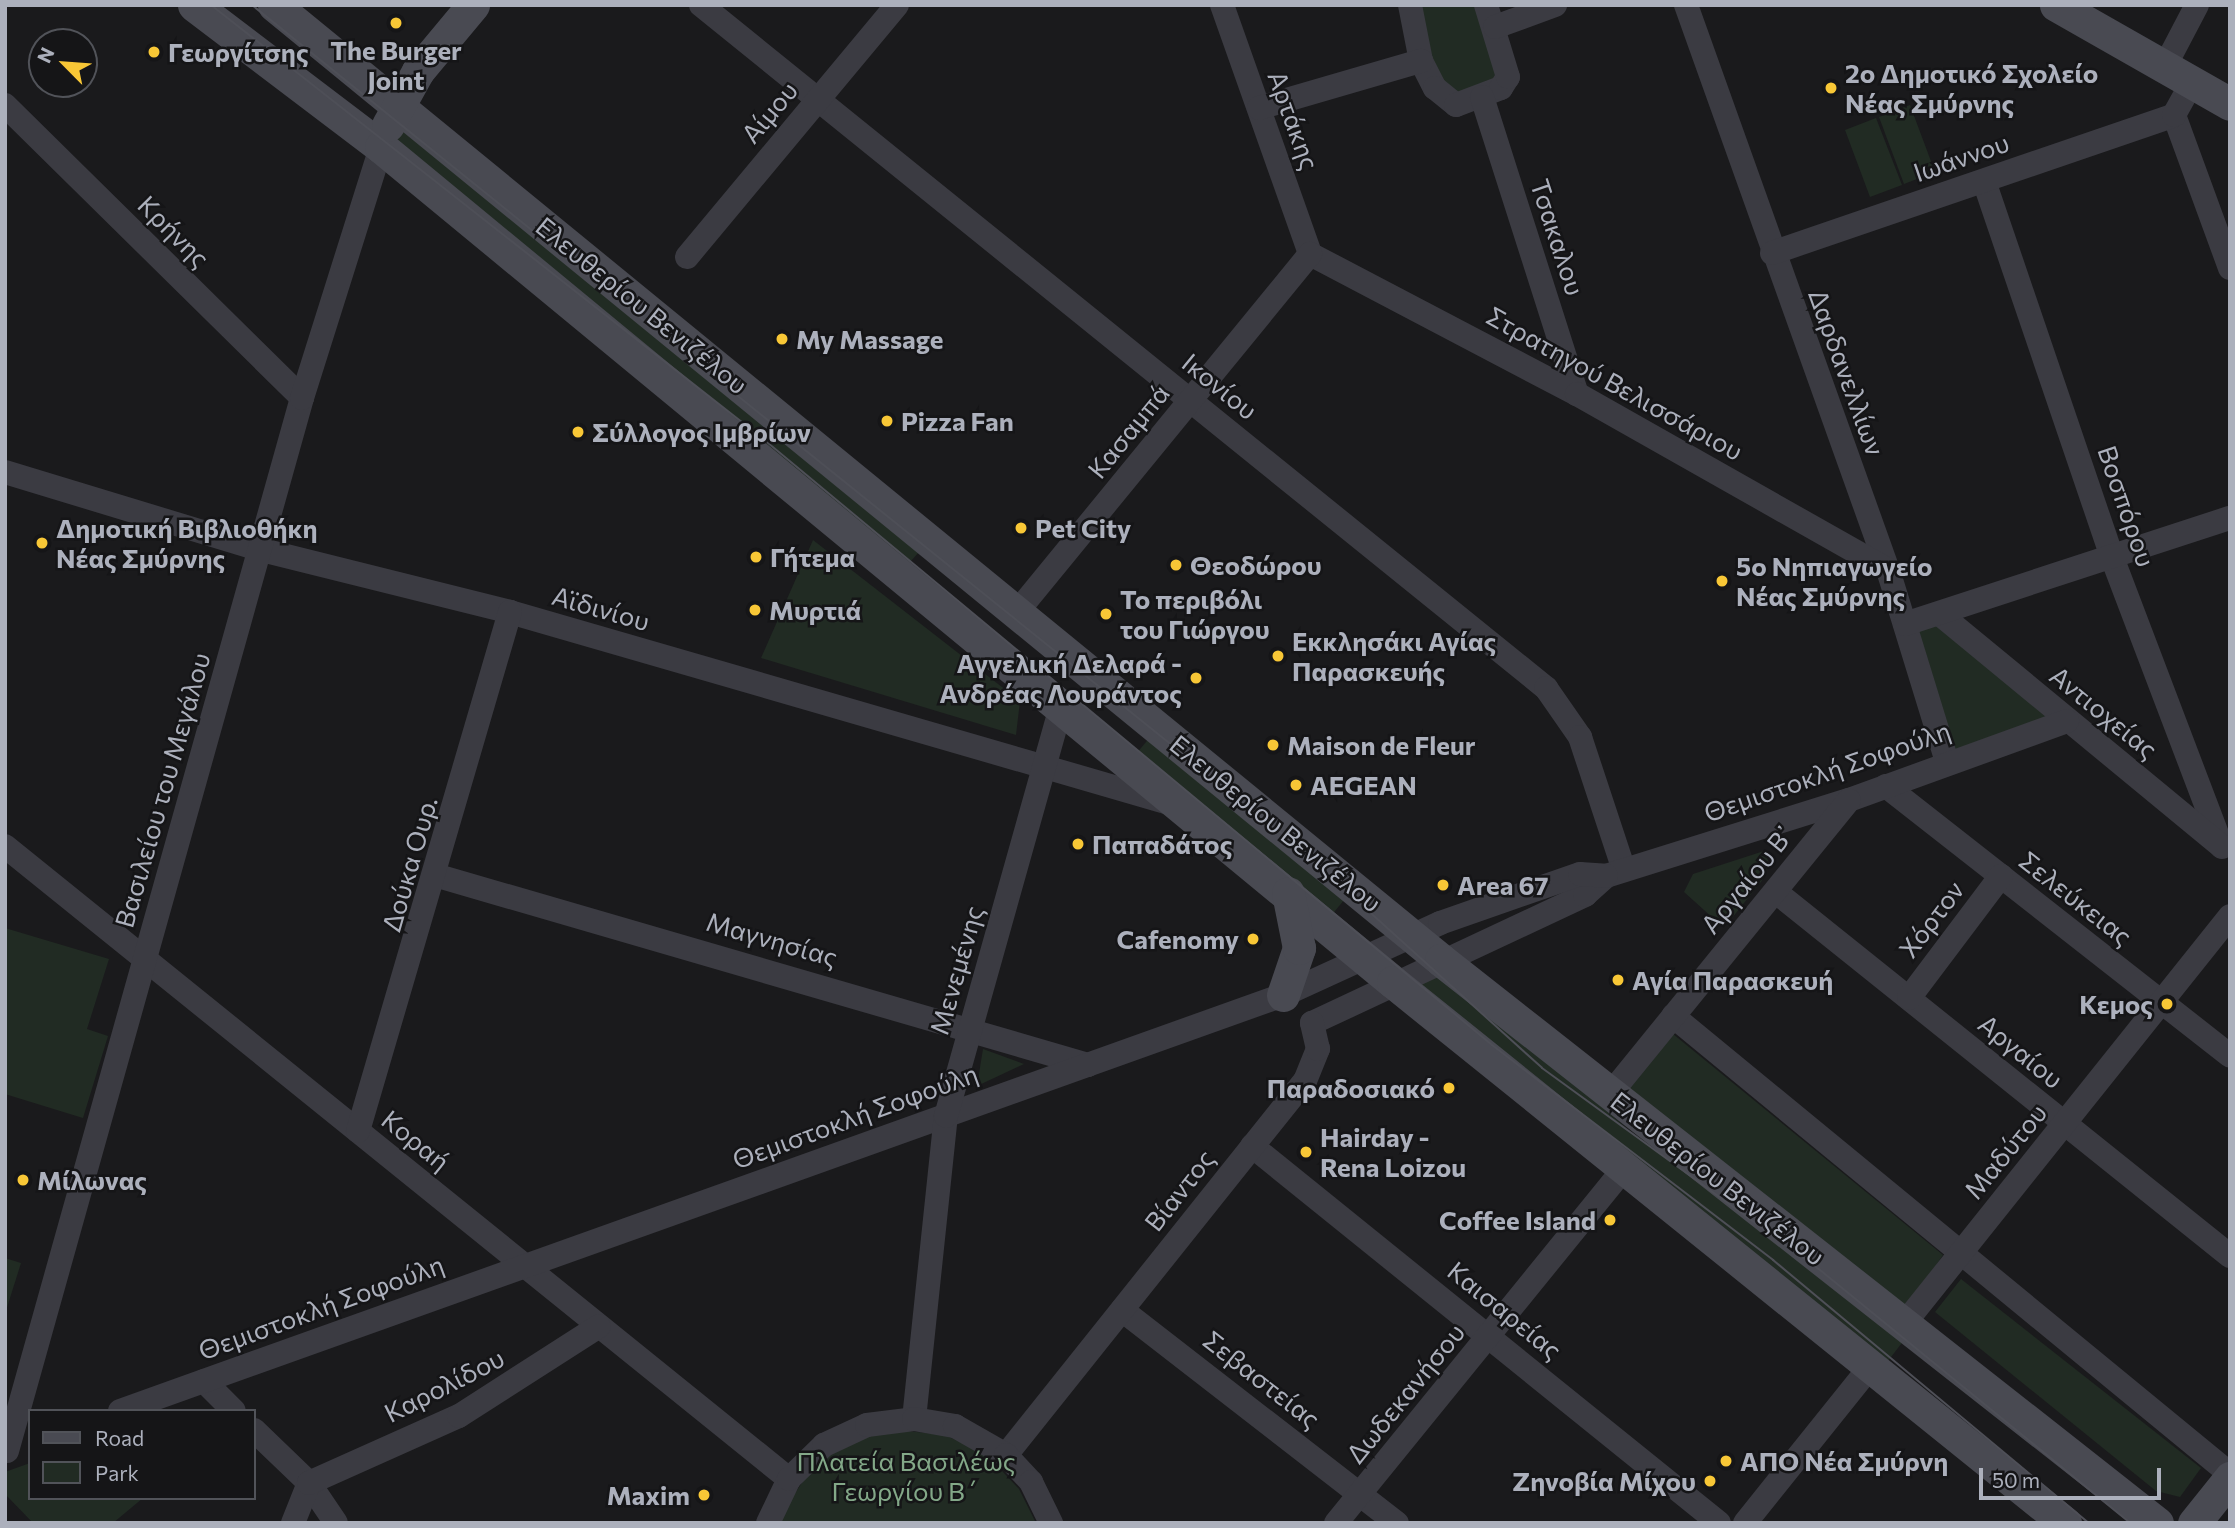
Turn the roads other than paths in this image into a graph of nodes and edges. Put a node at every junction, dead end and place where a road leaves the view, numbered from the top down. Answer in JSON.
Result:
{"nodes":[{"id":1,"x":194,"y":5,"type":"edge"},
{"id":2,"x":274,"y":5,"type":"edge"},
{"id":3,"x":473,"y":5,"type":"edge"},
{"id":4,"x":701,"y":5,"type":"edge"},
{"id":5,"x":897,"y":5,"type":"edge"},
{"id":6,"x":1222,"y":5,"type":"edge"},
{"id":7,"x":1410,"y":5,"type":"edge"},
{"id":8,"x":1555,"y":5,"type":"edge"},
{"id":9,"x":1686,"y":5,"type":"edge"},
{"id":10,"x":2056,"y":5,"type":"edge"},
{"id":11,"x":2197,"y":5,"type":"edge"},
{"id":12,"x":1491,"y":16,"type":"edge"},
{"id":13,"x":1422,"y":61,"type":"junction"},
{"id":14,"x":2178,"y":75,"type":"junction"},
{"id":15,"x":1482,"y":97,"type":"junction"},
{"id":16,"x":818,"y":100,"type":"junction"},
{"id":17,"x":394,"y":104,"type":"junction"},
{"id":18,"x":2230,"y":104,"type":"edge"},
{"id":19,"x":5,"y":105,"type":"edge"},
{"id":20,"x":1259,"y":108,"type":"junction"},
{"id":21,"x":2174,"y":115,"type":"junction"},
{"id":22,"x":381,"y":147,"type":"junction"},
{"id":23,"x":1984,"y":181,"type":"junction"},
{"id":24,"x":1772,"y":253,"type":"junction"},
{"id":25,"x":1310,"y":254,"type":"junction"},
{"id":26,"x":687,"y":257,"type":"dead end"},
{"id":27,"x":2230,"y":268,"type":"edge"},
{"id":28,"x":1577,"y":394,"type":"junction"},
{"id":29,"x":302,"y":398,"type":"junction"},
{"id":30,"x":1192,"y":401,"type":"junction"},
{"id":31,"x":5,"y":472,"type":"edge"},
{"id":32,"x":2230,"y":518,"type":"edge"},
{"id":33,"x":262,"y":550,"type":"junction"},
{"id":34,"x":2113,"y":560,"type":"junction"},
{"id":35,"x":1888,"y":569,"type":"junction"},
{"id":36,"x":510,"y":612,"type":"junction"},
{"id":37,"x":1017,"y":612,"type":"junction"},
{"id":38,"x":1941,"y":615,"type":"junction"},
{"id":39,"x":1905,"y":624,"type":"junction"},
{"id":40,"x":1061,"y":708,"type":"junction"},
{"id":41,"x":2067,"y":721,"type":"junction"},
{"id":42,"x":1947,"y":762,"type":"junction"},
{"id":43,"x":1043,"y":767,"type":"junction"},
{"id":44,"x":1886,"y":786,"type":"junction"},
{"id":45,"x":1849,"y":800,"type":"junction"},
{"id":46,"x":1180,"y":806,"type":"junction"},
{"id":47,"x":5,"y":846,"type":"edge"},
{"id":48,"x":2226,"y":850,"type":"edge"},
{"id":49,"x":1616,"y":873,"type":"junction"},
{"id":50,"x":438,"y":876,"type":"junction"},
{"id":51,"x":2001,"y":876,"type":"junction"},
{"id":52,"x":1776,"y":892,"type":"junction"},
{"id":53,"x":1288,"y":893,"type":"junction"},
{"id":54,"x":2230,"y":916,"type":"edge"},
{"id":55,"x":1413,"y":934,"type":"junction"},
{"id":56,"x":144,"y":959,"type":"junction"},
{"id":57,"x":1365,"y":959,"type":"junction"},
{"id":58,"x":1441,"y":960,"type":"junction"},
{"id":59,"x":1393,"y":982,"type":"junction"},
{"id":60,"x":1283,"y":995,"type":"junction"},
{"id":61,"x":1909,"y":999,"type":"junction"},
{"id":62,"x":2161,"y":1002,"type":"junction"},
{"id":63,"x":1672,"y":1016,"type":"junction"},
{"id":64,"x":1312,"y":1023,"type":"junction"},
{"id":65,"x":971,"y":1026,"type":"junction"},
{"id":66,"x":2230,"y":1056,"type":"edge"},
{"id":67,"x":1088,"y":1065,"type":"junction"},
{"id":68,"x":1611,"y":1093,"type":"junction"},
{"id":69,"x":946,"y":1115,"type":"junction"},
{"id":70,"x":2064,"y":1124,"type":"junction"},
{"id":71,"x":358,"y":1131,"type":"junction"},
{"id":72,"x":1252,"y":1146,"type":"junction"},
{"id":73,"x":1624,"y":1168,"type":"junction"},
{"id":74,"x":2228,"y":1250,"type":"edge"},
{"id":75,"x":1963,"y":1251,"type":"junction"},
{"id":76,"x":523,"y":1267,"type":"junction"},
{"id":77,"x":1122,"y":1310,"type":"junction"},
{"id":78,"x":1905,"y":1324,"type":"junction"},
{"id":79,"x":599,"y":1326,"type":"junction"},
{"id":80,"x":1489,"y":1335,"type":"junction"},
{"id":81,"x":1871,"y":1366,"type":"junction"},
{"id":82,"x":204,"y":1381,"type":"junction"},
{"id":83,"x":126,"y":1409,"type":"edge"},
{"id":84,"x":232,"y":1409,"type":"edge"},
{"id":85,"x":914,"y":1419,"type":"junction"},
{"id":86,"x":256,"y":1432,"type":"edge"},
{"id":87,"x":14,"y":1449,"type":"edge"},
{"id":88,"x":1006,"y":1455,"type":"junction"},
{"id":89,"x":2230,"y":1476,"type":"edge"},
{"id":90,"x":789,"y":1479,"type":"junction"},
{"id":91,"x":309,"y":1483,"type":"junction"},
{"id":92,"x":1361,"y":1494,"type":"junction"},
{"id":93,"x":293,"y":1523,"type":"edge"},
{"id":94,"x":337,"y":1523,"type":"edge"},
{"id":95,"x":768,"y":1523,"type":"edge"},
{"id":96,"x":1051,"y":1523,"type":"edge"},
{"id":97,"x":1336,"y":1523,"type":"edge"},
{"id":98,"x":1397,"y":1523,"type":"edge"},
{"id":99,"x":1719,"y":1523,"type":"edge"},
{"id":100,"x":1745,"y":1523,"type":"edge"},
{"id":101,"x":2065,"y":1523,"type":"edge"},
{"id":102,"x":2157,"y":1523,"type":"edge"},
{"id":103,"x":2194,"y":1523,"type":"edge"}],
"edges":[{"from":1,"to":22,"type":"main road","name":"Ελευθερίου Βενιζέλου"},
{"from":2,"to":17,"type":"main road","name":"Ελευθερίου Βενιζέλου"},
{"from":3,"to":17,"type":"main road"},
{"from":4,"to":16,"type":"street","name":"Ικονίου"},
{"from":5,"to":16,"type":"street","name":"Αίμου"},
{"from":6,"to":20,"type":"street","name":"Αρτάκης"},
{"from":7,"to":13,"type":"street"},
{"from":8,"to":12,"type":"street"},
{"from":9,"to":24,"type":"street","name":"Δαρδανελλίων"},
{"from":10,"to":14,"type":"main road"},
{"from":11,"to":14,"type":"street"},
{"from":12,"to":15,"type":"street"},
{"from":13,"to":15,"type":"street"},
{"from":13,"to":20,"type":"street"},
{"from":14,"to":18,"type":"main road"},
{"from":14,"to":21,"type":"street"},
{"from":15,"to":28,"type":"street","name":"Τσακαλου"},
{"from":16,"to":26,"type":"street","name":"Αίμου"},
{"from":16,"to":30,"type":"street","name":"Ικονίου"},
{"from":17,"to":22,"type":"main road"},
{"from":17,"to":37,"type":"main road","name":"Ελευθερίου Βενιζέλου"},
{"from":19,"to":29,"type":"street","name":"Κρήνης"},
{"from":20,"to":25,"type":"street","name":"Αρτάκης"},
{"from":21,"to":23,"type":"street","name":"Ιωάννου"},
{"from":21,"to":27,"type":"street"},
{"from":22,"to":29,"type":"street","name":"Βασιλείου του Μεγάλου"},
{"from":22,"to":40,"type":"main road","name":"Ελευθερίου Βενιζέλου"},
{"from":23,"to":24,"type":"street","name":"Ιωάννου"},
{"from":23,"to":34,"type":"street","name":"Βοσπόρου"},
{"from":24,"to":35,"type":"street","name":"Δαρδανελλίων"},
{"from":25,"to":28,"type":"street","name":"Στρατηγού Βελισσάριου"},
{"from":25,"to":30,"type":"street","name":"Κασαμπά"},
{"from":28,"to":35,"type":"street","name":"Στρατηγού Βελισσάριου"},
{"from":29,"to":33,"type":"street","name":"Βασιλείου του Μεγάλου"},
{"from":30,"to":37,"type":"street","name":"Κασαμπά"},
{"from":30,"to":49,"type":"street","name":"Ικονίου"},
{"from":31,"to":33,"type":"street","name":"Αϊδινίου"},
{"from":32,"to":34,"type":"street"},
{"from":33,"to":36,"type":"street","name":"Αϊδινίου"},
{"from":33,"to":56,"type":"street","name":"Βασιλείου του Μεγάλου"},
{"from":34,"to":38,"type":"street"},
{"from":34,"to":48,"type":"street","name":"Βοσπόρου"},
{"from":35,"to":39,"type":"street","name":"Δαρδανελλίων"},
{"from":36,"to":43,"type":"street","name":"Αϊδινίου"},
{"from":36,"to":50,"type":"street","name":"Δούκα Ουρ."},
{"from":37,"to":55,"type":"main road","name":"Ελευθερίου Βενιζέλου"},
{"from":38,"to":39,"type":"street"},
{"from":38,"to":41,"type":"street","name":"Αντιοχείας"},
{"from":39,"to":42,"type":"street","name":"Δαρδανελλίων"},
{"from":40,"to":43,"type":"street","name":"Μενεμένης"},
{"from":40,"to":46,"type":"main road","name":"Ελευθερίου Βενιζέλου"},
{"from":41,"to":42,"type":"street","name":"Θεμιστοκλή Σοφούλη"},
{"from":41,"to":48,"type":"street","name":"Αντιοχείας"},
{"from":42,"to":44,"type":"street","name":"Θεμιστοκλή Σοφούλη"},
{"from":43,"to":46,"type":"street","name":"Αϊδινίου"},
{"from":43,"to":65,"type":"street","name":"Μενεμένης"},
{"from":44,"to":45,"type":"street","name":"Θεμιστοκλή Σοφούλη"},
{"from":44,"to":51,"type":"street","name":"Σελεύκειας"},
{"from":45,"to":49,"type":"street","name":"Θεμιστοκλή Σοφούλη"},
{"from":45,"to":52,"type":"street","name":"Αργαίου Β᾽"},
{"from":46,"to":53,"type":"main road","name":"Ελευθερίου Βενιζέλου"},
{"from":47,"to":56,"type":"street","name":"Κοραή"},
{"from":49,"to":55,"type":"street","name":"Θεμιστοκλή Σοφούλη"},
{"from":49,"to":58,"type":"street","name":"Θεμιστοκλή Σοφούλη"},
{"from":50,"to":65,"type":"street","name":"Μαγνησίας"},
{"from":50,"to":71,"type":"street","name":"Δούκα Ουρ."},
{"from":51,"to":61,"type":"street","name":"Χόρτον"},
{"from":51,"to":62,"type":"street","name":"Σελεύκειας"},
{"from":52,"to":61,"type":"street","name":"Αργαίου"},
{"from":52,"to":63,"type":"street","name":"Αργαίου Β᾽"},
{"from":53,"to":57,"type":"main road","name":"Ελευθερίου Βενιζέλου"},
{"from":53,"to":60,"type":"main road"},
{"from":54,"to":62,"type":"street","name":"Μαδύτου"},
{"from":55,"to":57,"type":"street","name":"Θεμιστοκλή Σοφούλη"},
{"from":55,"to":58,"type":"main road","name":"Ελευθερίου Βενιζέλου"},
{"from":56,"to":71,"type":"street","name":"Κοραή"},
{"from":56,"to":87,"type":"street","name":"Βασιλείου του Μεγάλου"},
{"from":57,"to":59,"type":"main road","name":"Ελευθερίου Βενιζέλου"},
{"from":57,"to":60,"type":"street","name":"Θεμιστοκλή Σοφούλη"},
{"from":58,"to":59,"type":"street","name":"Θεμιστοκλή Σοφούλη"},
{"from":58,"to":68,"type":"main road","name":"Ελευθερίου Βενιζέλου"},
{"from":59,"to":64,"type":"street"},
{"from":59,"to":73,"type":"main road","name":"Ελευθερίου Βενιζέλου"},
{"from":60,"to":64,"type":"street"},
{"from":60,"to":67,"type":"street","name":"Θεμιστοκλή Σοφούλη"},
{"from":61,"to":70,"type":"street","name":"Αργαίου"},
{"from":62,"to":66,"type":"street","name":"Σελεύκειας"},
{"from":62,"to":70,"type":"street","name":"Μαδύτου"},
{"from":63,"to":68,"type":"street","name":"Αργαίου Β᾽"},
{"from":63,"to":75,"type":"street"},
{"from":64,"to":72,"type":"street","name":"Βίαντος"},
{"from":65,"to":67,"type":"street","name":"Μαγνησίας"},
{"from":65,"to":69,"type":"street","name":"Μενεμένης"},
{"from":67,"to":69,"type":"street","name":"Θεμιστοκλή Σοφούλη"},
{"from":68,"to":78,"type":"main road","name":"Ελευθερίου Βενιζέλου"},
{"from":69,"to":76,"type":"street","name":"Θεμιστοκλή Σοφούλη"},
{"from":69,"to":85,"type":"street","name":"Μενεμένης"},
{"from":70,"to":74,"type":"street","name":"Αργαίου"},
{"from":70,"to":75,"type":"street","name":"Μαδύτου"},
{"from":71,"to":76,"type":"street","name":"Κοραή"},
{"from":72,"to":77,"type":"street","name":"Βίαντος"},
{"from":72,"to":80,"type":"street","name":"Καισαρείας"},
{"from":73,"to":80,"type":"street","name":"Δωδεκανήσου"},
{"from":73,"to":81,"type":"main road","name":"Ελευθερίου Βενιζέλου"},
{"from":75,"to":78,"type":"street","name":"Μαδύτου"},
{"from":75,"to":89,"type":"street"},
{"from":76,"to":79,"type":"street","name":"Κοραή"},
{"from":76,"to":82,"type":"street","name":"Θεμιστοκλή Σοφούλη"},
{"from":77,"to":88,"type":"street","name":"Βίαντος"},
{"from":77,"to":92,"type":"street","name":"Σεβαστείας"},
{"from":78,"to":102,"type":"main road","name":"Ελευθερίου Βενιζέλου"},
{"from":79,"to":90,"type":"street","name":"Κοραή"},
{"from":79,"to":91,"type":"street","name":"Καρολίδου"},
{"from":80,"to":92,"type":"street","name":"Δωδεκανήσου"},
{"from":80,"to":99,"type":"street","name":"Καισαρείας"},
{"from":81,"to":100,"type":"street"},
{"from":81,"to":101,"type":"main road","name":"Ελευθερίου Βενιζέλου"},
{"from":82,"to":83,"type":"street","name":"Θεμιστοκλή Σοφούλη"},
{"from":82,"to":84,"type":"street"},
{"from":85,"to":88,"type":"street"},
{"from":85,"to":90,"type":"street"},
{"from":86,"to":91,"type":"street"},
{"from":88,"to":96,"type":"street"},
{"from":89,"to":103,"type":"main road"},
{"from":90,"to":95,"type":"street"},
{"from":91,"to":93,"type":"street"},
{"from":91,"to":94,"type":"street"},
{"from":92,"to":97,"type":"street","name":"Δωδεκανήσου"},
{"from":92,"to":98,"type":"street","name":"Σεβαστείας"}]}
